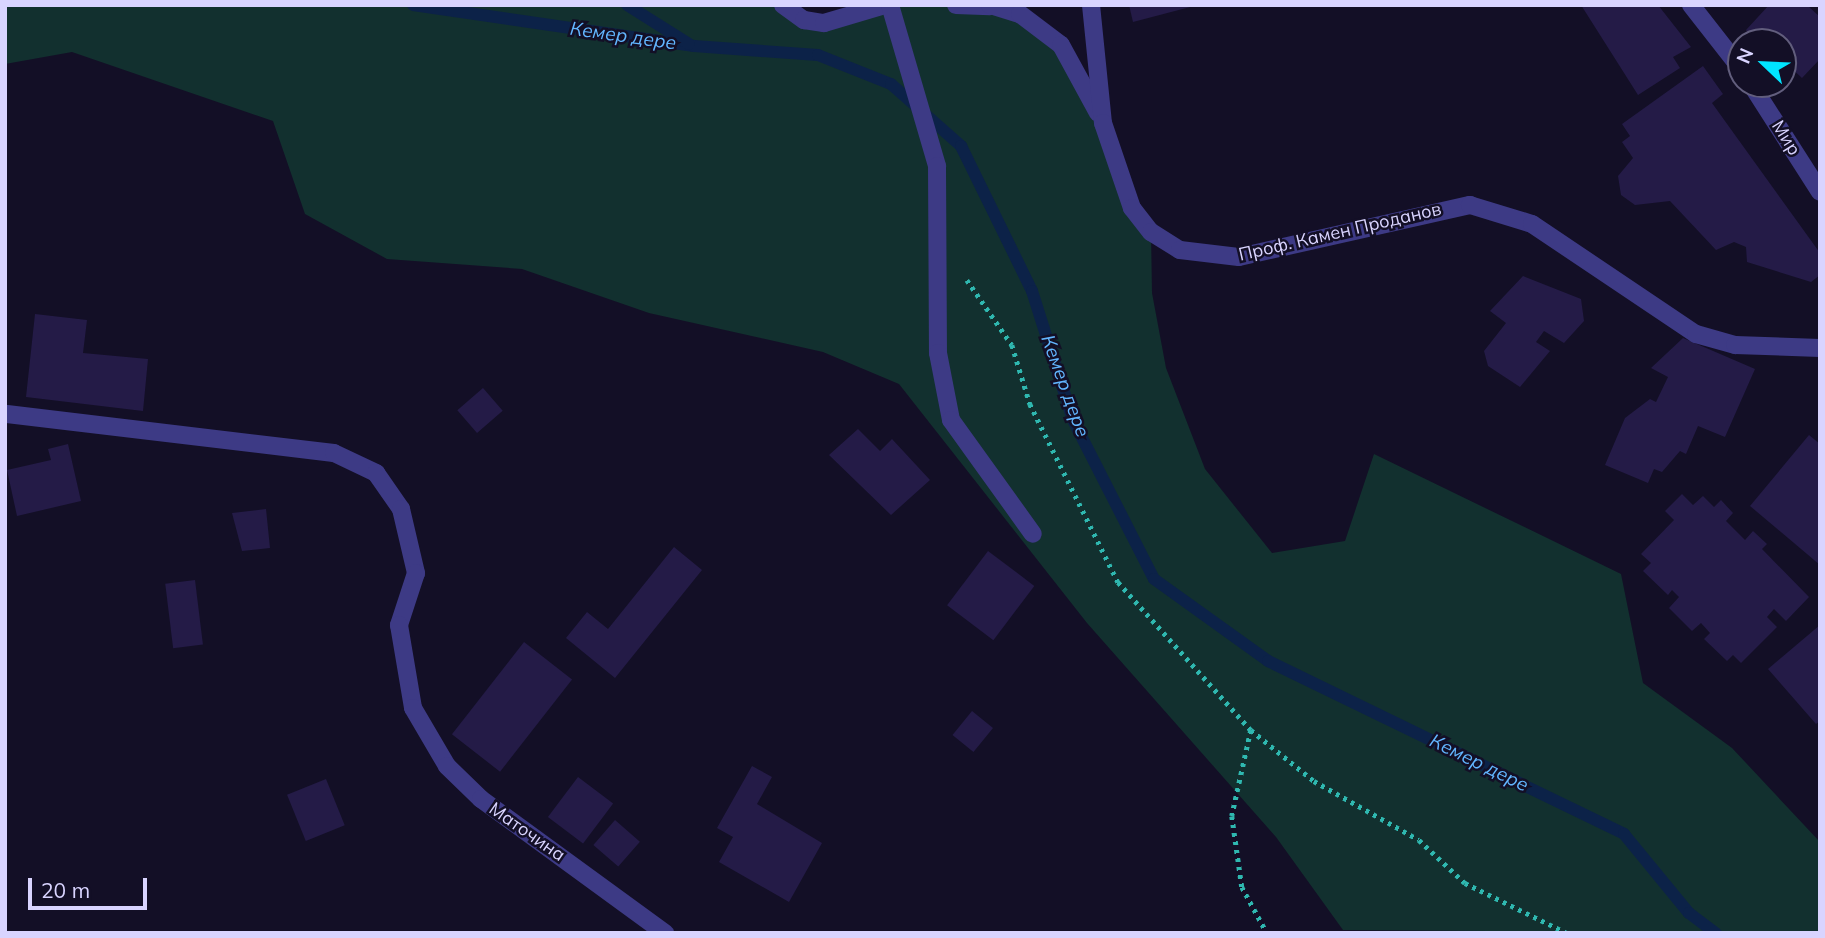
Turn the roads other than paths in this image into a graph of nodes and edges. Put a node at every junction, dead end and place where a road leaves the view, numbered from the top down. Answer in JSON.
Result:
{"nodes":[{"id":1,"x":783,"y":5,"type":"edge"},
{"id":2,"x":888,"y":5,"type":"edge"},
{"id":3,"x":956,"y":5,"type":"edge"},
{"id":4,"x":1091,"y":5,"type":"edge"},
{"id":5,"x":1691,"y":5,"type":"edge"},
{"id":6,"x":990,"y":6,"type":"edge"},
{"id":7,"x":1727,"y":51,"type":"edge"},
{"id":8,"x":1760,"y":98,"type":"edge"},
{"id":9,"x":1103,"y":123,"type":"junction"},
{"id":10,"x":1820,"y":192,"type":"edge"},
{"id":11,"x":1820,"y":348,"type":"edge"},
{"id":12,"x":7,"y":414,"type":"edge"},
{"id":13,"x":1033,"y":534,"type":"dead end"},
{"id":14,"x":665,"y":933,"type":"edge"}],
"edges":[{"from":1,"to":2,"type":"street"},
{"from":2,"to":13,"type":"street"},
{"from":3,"to":6,"type":"street"},
{"from":4,"to":9,"type":"street","name":"Проф. Камен Проданов"},
{"from":5,"to":7,"type":"street"},
{"from":6,"to":9,"type":"street"},
{"from":8,"to":10,"type":"street","name":"Мир"},
{"from":9,"to":11,"type":"street","name":"Проф. Камен Проданов"},
{"from":12,"to":14,"type":"street","name":"Маточина"}]}
